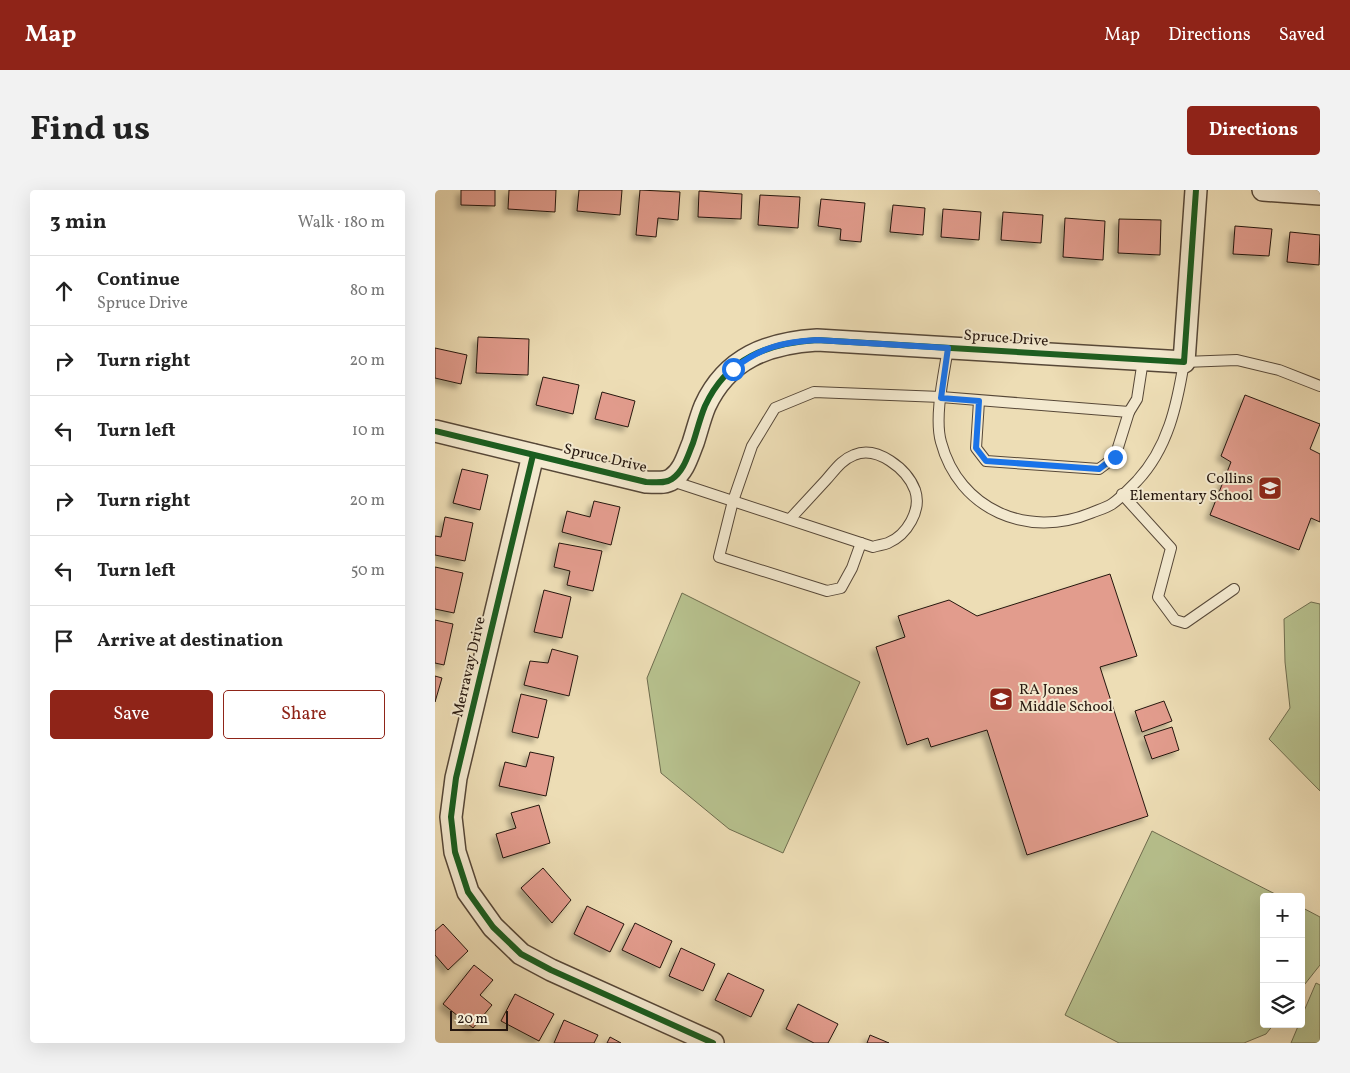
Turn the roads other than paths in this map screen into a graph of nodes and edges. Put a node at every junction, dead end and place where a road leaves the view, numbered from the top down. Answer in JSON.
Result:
{"nodes":[{"id":1,"x":1196,"y":190,"type":"edge"},
{"id":2,"x":1263,"y":190,"type":"edge"},
{"id":3,"x":1320,"y":194,"type":"edge"},
{"id":4,"x":948,"y":348,"type":"junction"},
{"id":5,"x":1143,"y":360,"type":"junction"},
{"id":6,"x":1185,"y":362,"type":"junction"},
{"id":7,"x":1320,"y":386,"type":"edge"},
{"id":8,"x":941,"y":398,"type":"junction"},
{"id":9,"x":979,"y":401,"type":"junction"},
{"id":10,"x":1129,"y":412,"type":"junction"},
{"id":11,"x":435,"y":431,"type":"edge"},
{"id":12,"x":533,"y":456,"type":"junction"},
{"id":13,"x":671,"y":480,"type":"junction"},
{"id":14,"x":1123,"y":494,"type":"junction"},
{"id":15,"x":733,"y":501,"type":"junction"},
{"id":16,"x":790,"y":519,"type":"junction"},
{"id":17,"x":861,"y":543,"type":"junction"},
{"id":18,"x":1234,"y":589,"type":"dead end"},
{"id":19,"x":713,"y":1043,"type":"edge"}],
"edges":[{"from":1,"to":6,"type":"street"},
{"from":2,"to":3,"type":"street"},
{"from":4,"to":5,"type":"street","name":"Spruce Drive"},
{"from":4,"to":8,"type":"lane"},
{"from":4,"to":13,"type":"street","name":"Spruce Drive"},
{"from":5,"to":6,"type":"street","name":"Spruce Drive"},
{"from":5,"to":10,"type":"lane"},
{"from":6,"to":7,"type":"lane"},
{"from":6,"to":14,"type":"lane"},
{"from":8,"to":9,"type":"lane"},
{"from":8,"to":14,"type":"lane"},
{"from":8,"to":15,"type":"lane"},
{"from":9,"to":10,"type":"lane"},
{"from":9,"to":10,"type":"lane"},
{"from":11,"to":12,"type":"street","name":"Spruce Drive"},
{"from":12,"to":13,"type":"street","name":"Spruce Drive"},
{"from":12,"to":19,"type":"street","name":"Merravay Drive"},
{"from":13,"to":15,"type":"lane"},
{"from":14,"to":18,"type":"lane"},
{"from":15,"to":16,"type":"lane"},
{"from":15,"to":17,"type":"lane"},
{"from":16,"to":17,"type":"lane"},
{"from":16,"to":17,"type":"lane"}]}
